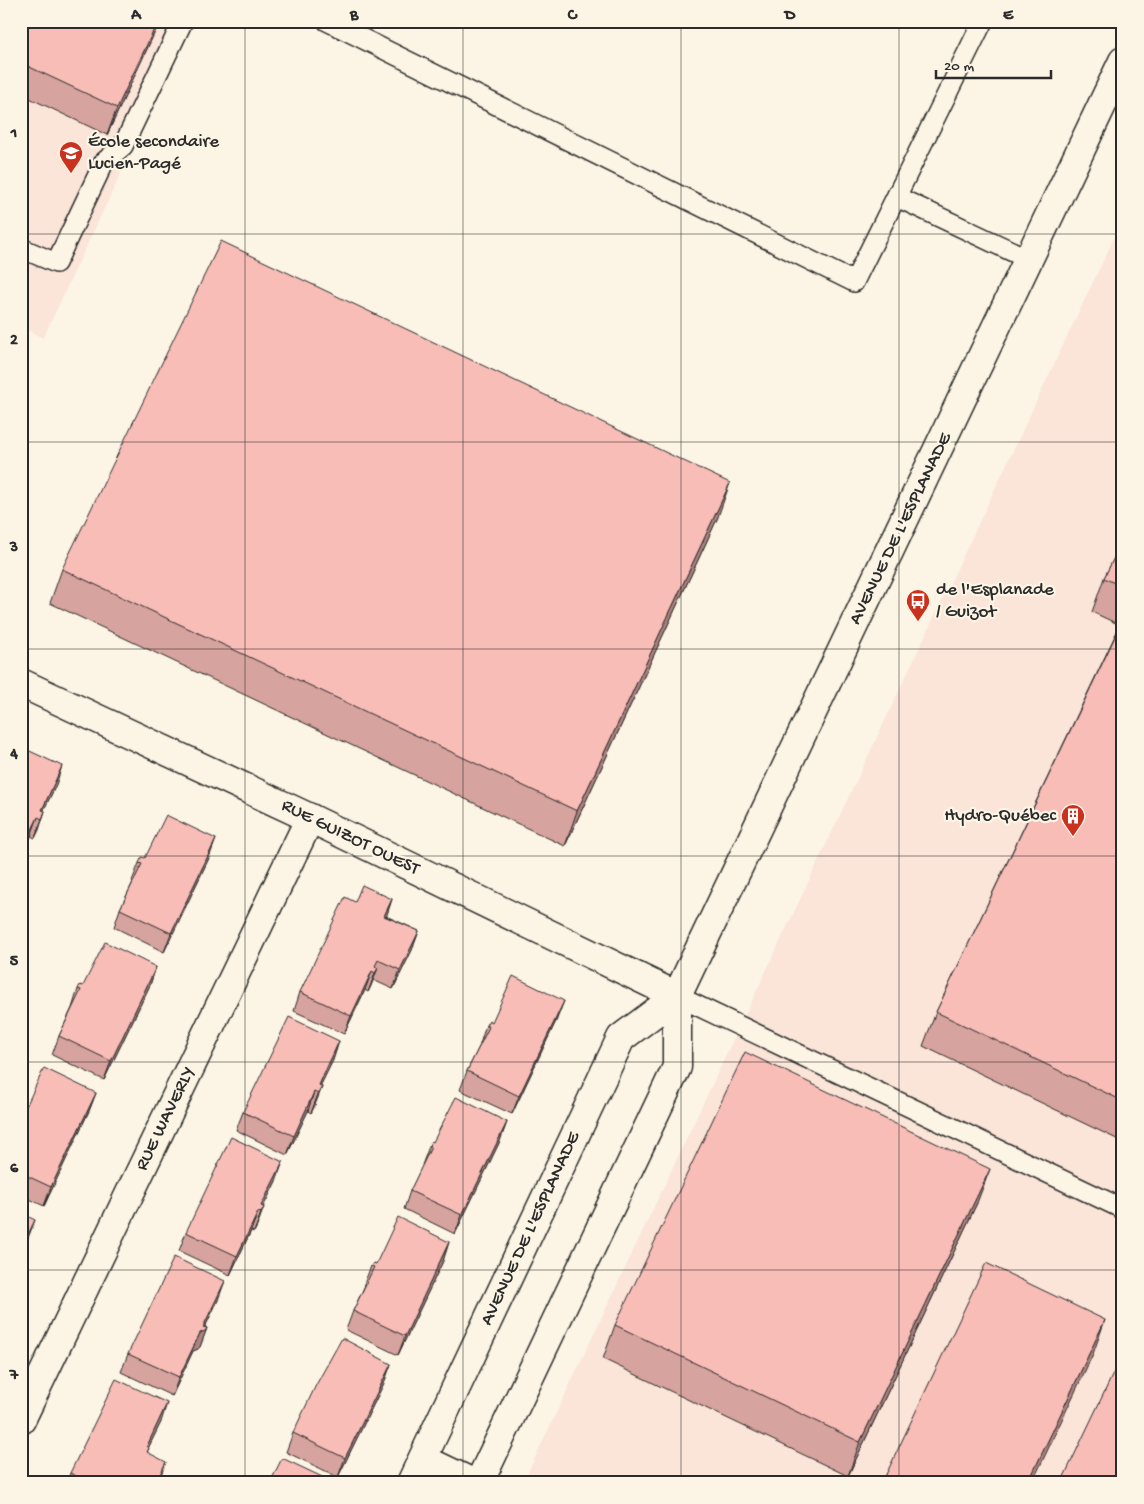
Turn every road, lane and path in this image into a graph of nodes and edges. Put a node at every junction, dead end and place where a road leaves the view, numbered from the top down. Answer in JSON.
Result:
{"nodes":[{"id":1,"x":183,"y":21,"type":"edge"},
{"id":2,"x":327,"y":21,"type":"edge"},
{"id":3,"x":983,"y":21,"type":"edge"},
{"id":4,"x":1123,"y":61,"type":"edge"},
{"id":5,"x":897,"y":196,"type":"junction"},
{"id":6,"x":21,"y":248,"type":"edge"},
{"id":7,"x":1028,"y":259,"type":"junction"},
{"id":8,"x":21,"y":683,"type":"edge"},
{"id":9,"x":310,"y":818,"type":"junction"},
{"id":10,"x":677,"y":996,"type":"junction"},
{"id":11,"x":1123,"y":1209,"type":"edge"},
{"id":12,"x":21,"y":1420,"type":"edge"},
{"id":13,"x":417,"y":1471,"type":"edge"},
{"id":14,"x":472,"y":1483,"type":"edge"},
{"id":15,"x":479,"y":1483,"type":"edge"}],
"edges":[{"from":1,"to":6,"type":"lane"},
{"from":2,"to":5,"type":"lane"},
{"from":3,"to":5,"type":"lane"},
{"from":4,"to":7,"type":"street","name":"AVENUE DE L'ESPLANADE"},
{"from":5,"to":7,"type":"lane"},
{"from":7,"to":10,"type":"street","name":"AVENUE DE L'ESPLANADE"},
{"from":8,"to":9,"type":"street","name":"RUE GUIZOT OUEST"},
{"from":9,"to":10,"type":"street","name":"RUE GUIZOT OUEST"},
{"from":9,"to":12,"type":"street","name":"RUE WAVERLY"},
{"from":10,"to":11,"type":"lane"},
{"from":10,"to":13,"type":"street","name":"AVENUE DE L'ESPLANADE"},
{"from":10,"to":15,"type":"street","name":"AVENUE DE L'ESPLANADE"},
{"from":13,"to":14,"type":"street"}]}
